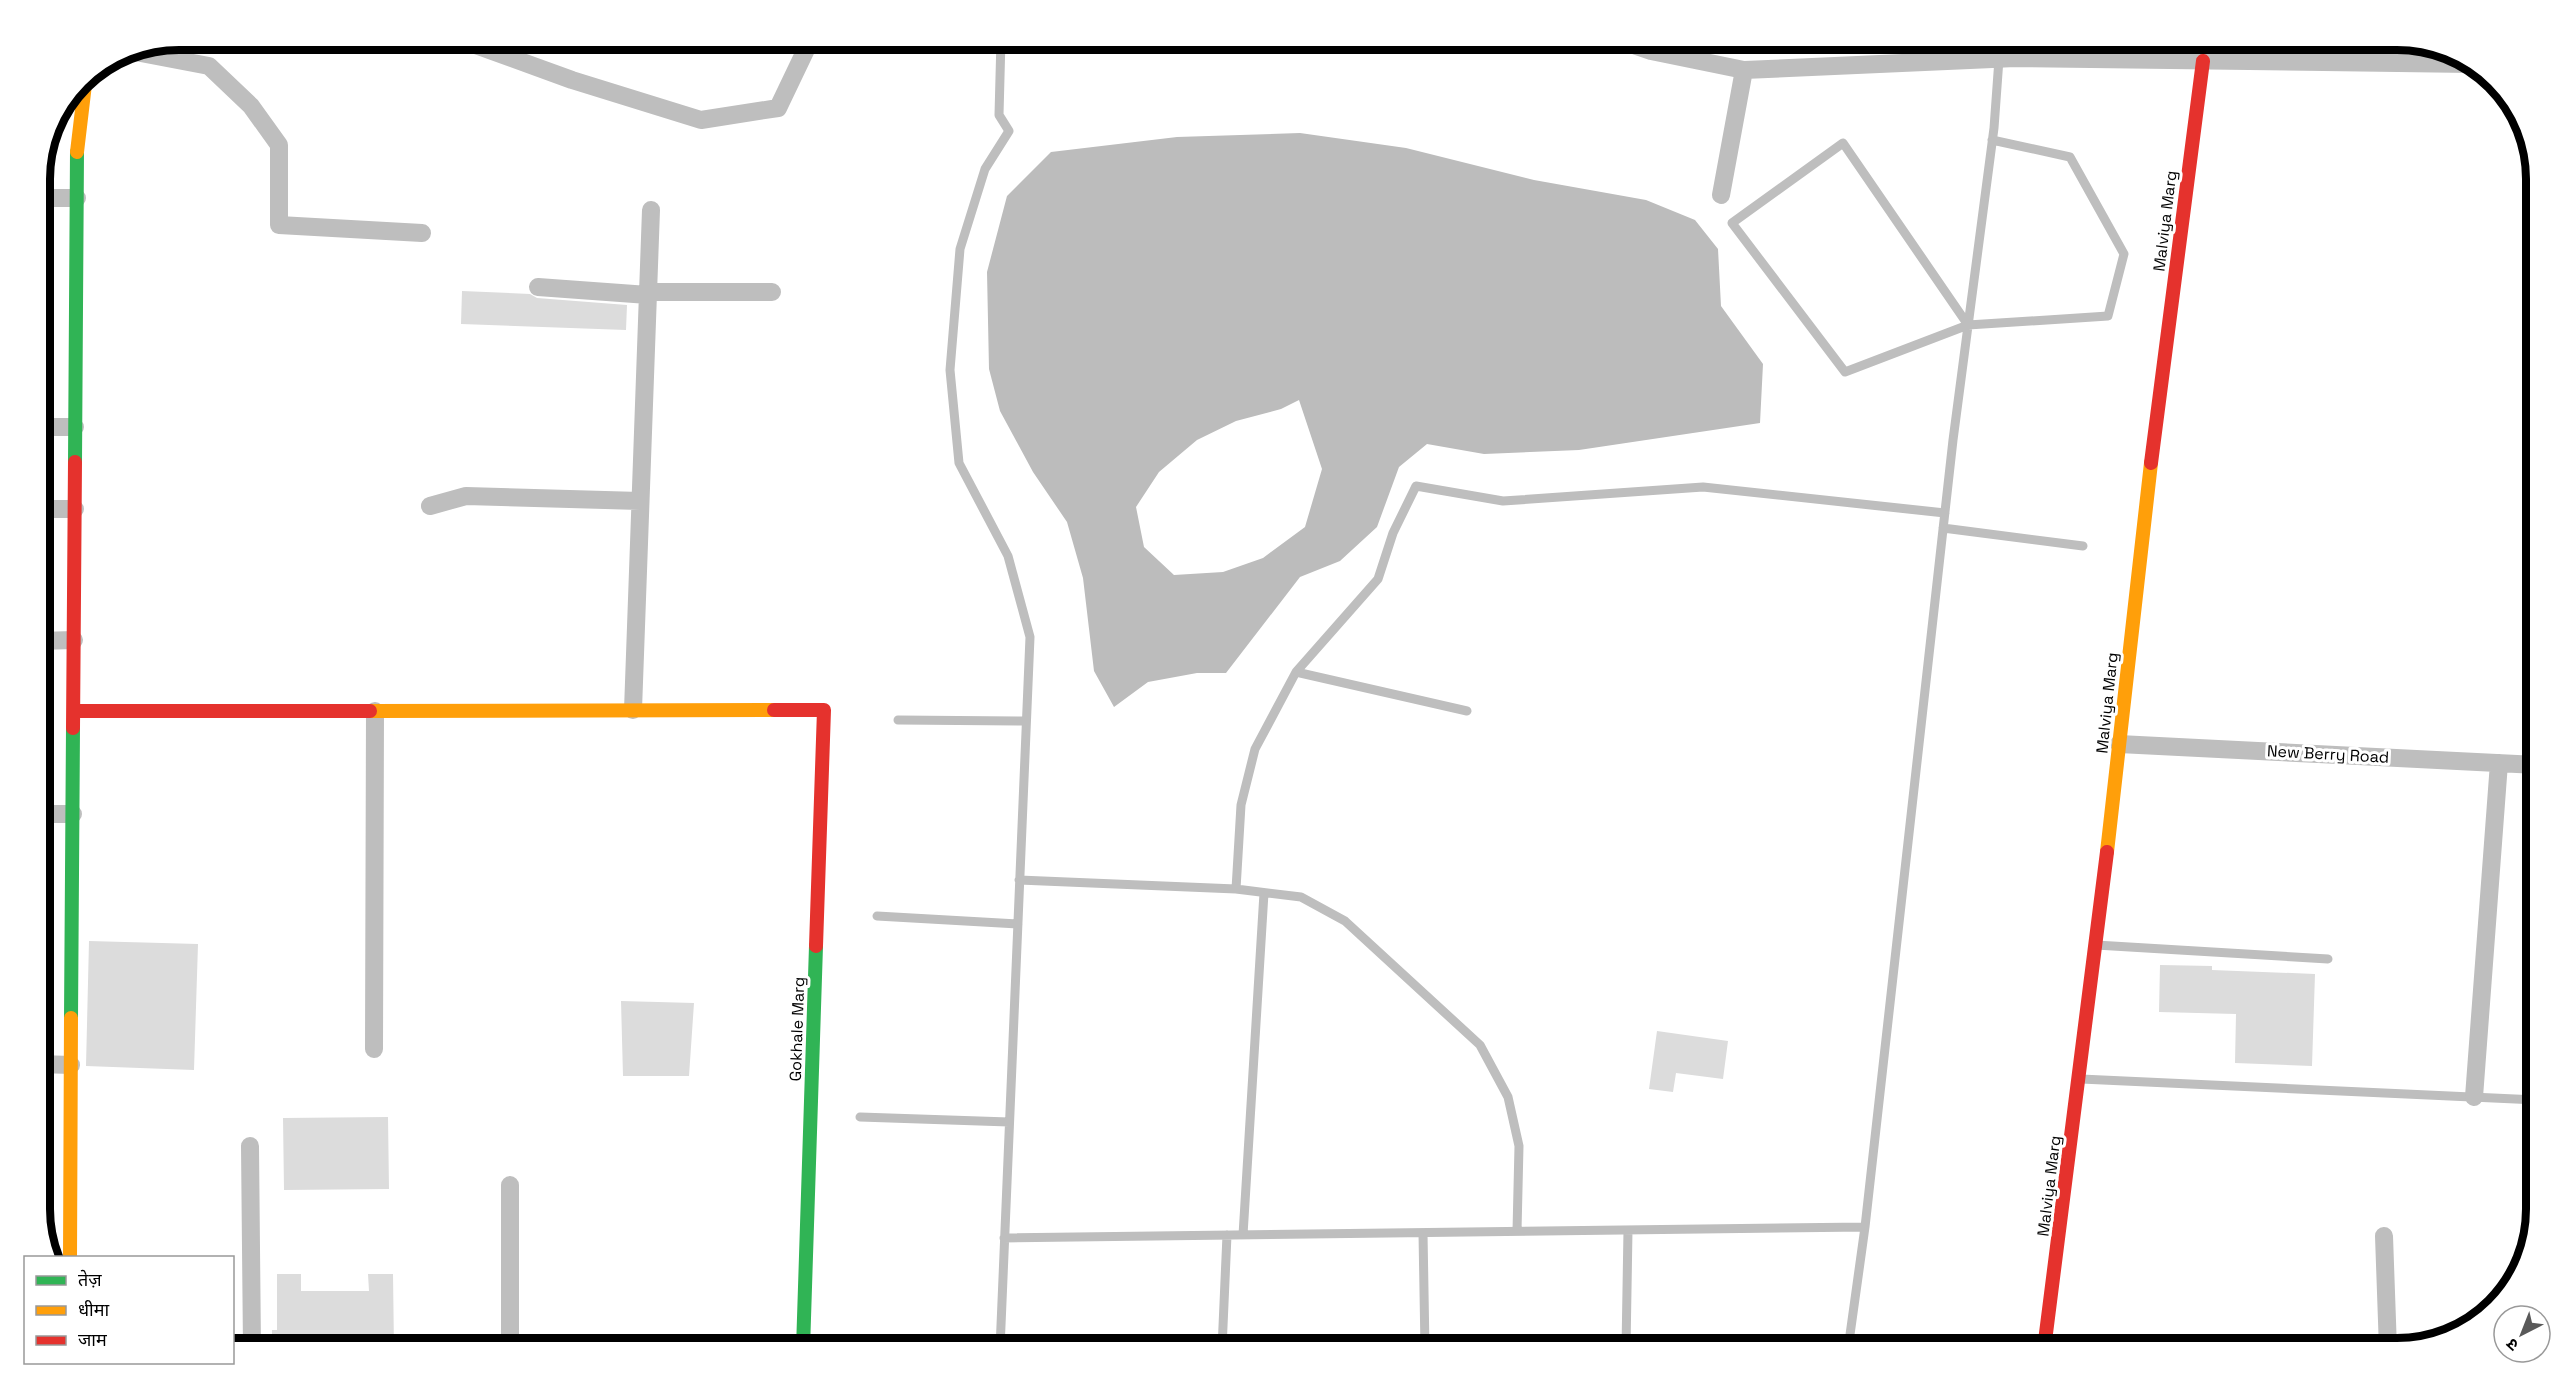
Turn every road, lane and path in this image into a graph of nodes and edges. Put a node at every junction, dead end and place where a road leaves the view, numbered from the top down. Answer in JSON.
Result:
{"nodes":[{"id":1,"x":489,"y":50,"type":"edge"},
{"id":2,"x":806,"y":50,"type":"edge"},
{"id":3,"x":1002,"y":50,"type":"edge"},
{"id":4,"x":1648,"y":50,"type":"edge"},
{"id":5,"x":2010,"y":50,"type":"edge"},
{"id":6,"x":2393,"y":50,"type":"edge"},
{"id":7,"x":145,"y":54,"type":"edge"},
{"id":8,"x":2007,"y":58,"type":"junction"},
{"id":9,"x":2203,"y":62,"type":"junction"},
{"id":10,"x":2393,"y":63,"type":"junction"},
{"id":11,"x":2456,"y":64,"type":"edge"},
{"id":12,"x":1744,"y":70,"type":"junction"},
{"id":13,"x":84,"y":90,"type":"edge"},
{"id":14,"x":1992,"y":140,"type":"junction"},
{"id":15,"x":1721,"y":195,"type":"dead end"},
{"id":16,"x":50,"y":198,"type":"edge"},
{"id":17,"x":77,"y":198,"type":"junction"},
{"id":18,"x":651,"y":210,"type":"dead end"},
{"id":19,"x":422,"y":233,"type":"dead end"},
{"id":20,"x":538,"y":287,"type":"dead end"},
{"id":21,"x":772,"y":292,"type":"dead end"},
{"id":22,"x":648,"y":295,"type":"junction"},
{"id":23,"x":1968,"y":325,"type":"junction"},
{"id":24,"x":50,"y":427,"type":"edge"},
{"id":25,"x":75,"y":427,"type":"junction"},
{"id":26,"x":640,"y":501,"type":"junction"},
{"id":27,"x":430,"y":506,"type":"dead end"},
{"id":28,"x":50,"y":509,"type":"edge"},
{"id":29,"x":75,"y":509,"type":"junction"},
{"id":30,"x":1945,"y":513,"type":"junction"},
{"id":31,"x":1943,"y":528,"type":"junction"},
{"id":32,"x":2083,"y":546,"type":"dead end"},
{"id":33,"x":74,"y":640,"type":"junction"},
{"id":34,"x":50,"y":641,"type":"edge"},
{"id":35,"x":1296,"y":672,"type":"junction"},
{"id":36,"x":633,"y":710,"type":"junction"},
{"id":37,"x":74,"y":711,"type":"junction"},
{"id":38,"x":375,"y":711,"type":"junction"},
{"id":39,"x":1467,"y":711,"type":"dead end"},
{"id":40,"x":898,"y":720,"type":"dead end"},
{"id":41,"x":1026,"y":721,"type":"junction"},
{"id":42,"x":2119,"y":744,"type":"junction"},
{"id":43,"x":2499,"y":763,"type":"junction"},
{"id":44,"x":2526,"y":765,"type":"edge"},
{"id":45,"x":50,"y":814,"type":"edge"},
{"id":46,"x":73,"y":814,"type":"junction"},
{"id":47,"x":1019,"y":880,"type":"junction"},
{"id":48,"x":1236,"y":889,"type":"junction"},
{"id":49,"x":1264,"y":892,"type":"junction"},
{"id":50,"x":877,"y":916,"type":"dead end"},
{"id":51,"x":1018,"y":924,"type":"junction"},
{"id":52,"x":2096,"y":945,"type":"junction"},
{"id":53,"x":2328,"y":959,"type":"dead end"},
{"id":54,"x":374,"y":1049,"type":"dead end"},
{"id":55,"x":50,"y":1064,"type":"edge"},
{"id":56,"x":71,"y":1065,"type":"junction"},
{"id":57,"x":2079,"y":1078,"type":"junction"},
{"id":58,"x":2474,"y":1097,"type":"junction"},
{"id":59,"x":2526,"y":1099,"type":"edge"},
{"id":60,"x":860,"y":1117,"type":"dead end"},
{"id":61,"x":1009,"y":1122,"type":"junction"},
{"id":62,"x":250,"y":1146,"type":"dead end"},
{"id":63,"x":510,"y":1185,"type":"dead end"},
{"id":64,"x":1865,"y":1227,"type":"junction"},
{"id":65,"x":1628,"y":1230,"type":"junction"},
{"id":66,"x":1517,"y":1231,"type":"junction"},
{"id":67,"x":1423,"y":1233,"type":"junction"},
{"id":68,"x":1227,"y":1235,"type":"junction"},
{"id":69,"x":1243,"y":1235,"type":"junction"},
{"id":70,"x":2384,"y":1236,"type":"dead end"},
{"id":71,"x":1004,"y":1238,"type":"junction"},
{"id":72,"x":70,"y":1256,"type":"edge"},
{"id":73,"x":252,"y":1339,"type":"edge"},
{"id":74,"x":510,"y":1339,"type":"edge"},
{"id":75,"x":803,"y":1339,"type":"edge"},
{"id":76,"x":1000,"y":1339,"type":"edge"},
{"id":77,"x":1222,"y":1339,"type":"edge"},
{"id":78,"x":1425,"y":1339,"type":"edge"},
{"id":79,"x":1626,"y":1339,"type":"edge"},
{"id":80,"x":1849,"y":1339,"type":"edge"},
{"id":81,"x":2045,"y":1339,"type":"edge"},
{"id":82,"x":2388,"y":1339,"type":"edge"}],
"edges":[{"from":1,"to":2,"type":"street"},
{"from":3,"to":41,"type":"lane"},
{"from":4,"to":12,"type":"street"},
{"from":5,"to":8,"type":"lane"},
{"from":6,"to":10,"type":"lane"},
{"from":7,"to":19,"type":"street"},
{"from":8,"to":9,"type":"street"},
{"from":8,"to":12,"type":"street"},
{"from":8,"to":14,"type":"lane"},
{"from":9,"to":10,"type":"street"},
{"from":9,"to":42,"type":"street","name":"Malviya Marg"},
{"from":10,"to":11,"type":"street"},
{"from":12,"to":15,"type":"street"},
{"from":13,"to":17,"type":"street"},
{"from":14,"to":23,"type":"lane"},
{"from":14,"to":23,"type":"lane"},
{"from":16,"to":17,"type":"street"},
{"from":17,"to":25,"type":"street"},
{"from":18,"to":22,"type":"street"},
{"from":20,"to":22,"type":"street"},
{"from":21,"to":22,"type":"street"},
{"from":22,"to":26,"type":"street"},
{"from":23,"to":23,"type":"lane"},
{"from":23,"to":30,"type":"lane"},
{"from":24,"to":25,"type":"street"},
{"from":25,"to":29,"type":"street"},
{"from":26,"to":27,"type":"street"},
{"from":26,"to":36,"type":"street"},
{"from":28,"to":29,"type":"street"},
{"from":29,"to":33,"type":"street"},
{"from":30,"to":31,"type":"lane"},
{"from":30,"to":35,"type":"lane"},
{"from":31,"to":32,"type":"lane"},
{"from":31,"to":64,"type":"lane"},
{"from":33,"to":34,"type":"street"},
{"from":33,"to":37,"type":"street"},
{"from":35,"to":39,"type":"lane"},
{"from":35,"to":48,"type":"lane"},
{"from":36,"to":38,"type":"street"},
{"from":36,"to":75,"type":"street","name":"Gokhale Marg"},
{"from":37,"to":38,"type":"street"},
{"from":37,"to":46,"type":"street"},
{"from":38,"to":54,"type":"street"},
{"from":40,"to":41,"type":"lane"},
{"from":41,"to":47,"type":"lane"},
{"from":42,"to":43,"type":"street","name":"New Berry Road"},
{"from":42,"to":52,"type":"street","name":"Malviya Marg"},
{"from":43,"to":44,"type":"street","name":"New Berry Road"},
{"from":43,"to":58,"type":"street"},
{"from":45,"to":46,"type":"street"},
{"from":46,"to":56,"type":"street"},
{"from":47,"to":48,"type":"lane"},
{"from":47,"to":51,"type":"lane"},
{"from":48,"to":49,"type":"lane"},
{"from":49,"to":66,"type":"lane"},
{"from":49,"to":69,"type":"lane"},
{"from":50,"to":51,"type":"lane"},
{"from":51,"to":61,"type":"lane"},
{"from":52,"to":53,"type":"lane"},
{"from":52,"to":57,"type":"street","name":"Malviya Marg"},
{"from":55,"to":56,"type":"street"},
{"from":56,"to":72,"type":"street"},
{"from":57,"to":58,"type":"lane"},
{"from":57,"to":81,"type":"street","name":"Malviya Marg"},
{"from":58,"to":59,"type":"lane"},
{"from":60,"to":61,"type":"lane"},
{"from":61,"to":71,"type":"lane"},
{"from":62,"to":73,"type":"street"},
{"from":63,"to":74,"type":"street"},
{"from":64,"to":65,"type":"lane"},
{"from":64,"to":80,"type":"lane"},
{"from":65,"to":66,"type":"lane"},
{"from":65,"to":79,"type":"lane"},
{"from":66,"to":67,"type":"lane"},
{"from":67,"to":69,"type":"lane"},
{"from":67,"to":78,"type":"lane"},
{"from":68,"to":69,"type":"lane"},
{"from":68,"to":71,"type":"lane"},
{"from":68,"to":77,"type":"lane"},
{"from":70,"to":82,"type":"street"},
{"from":71,"to":76,"type":"lane"}]}
